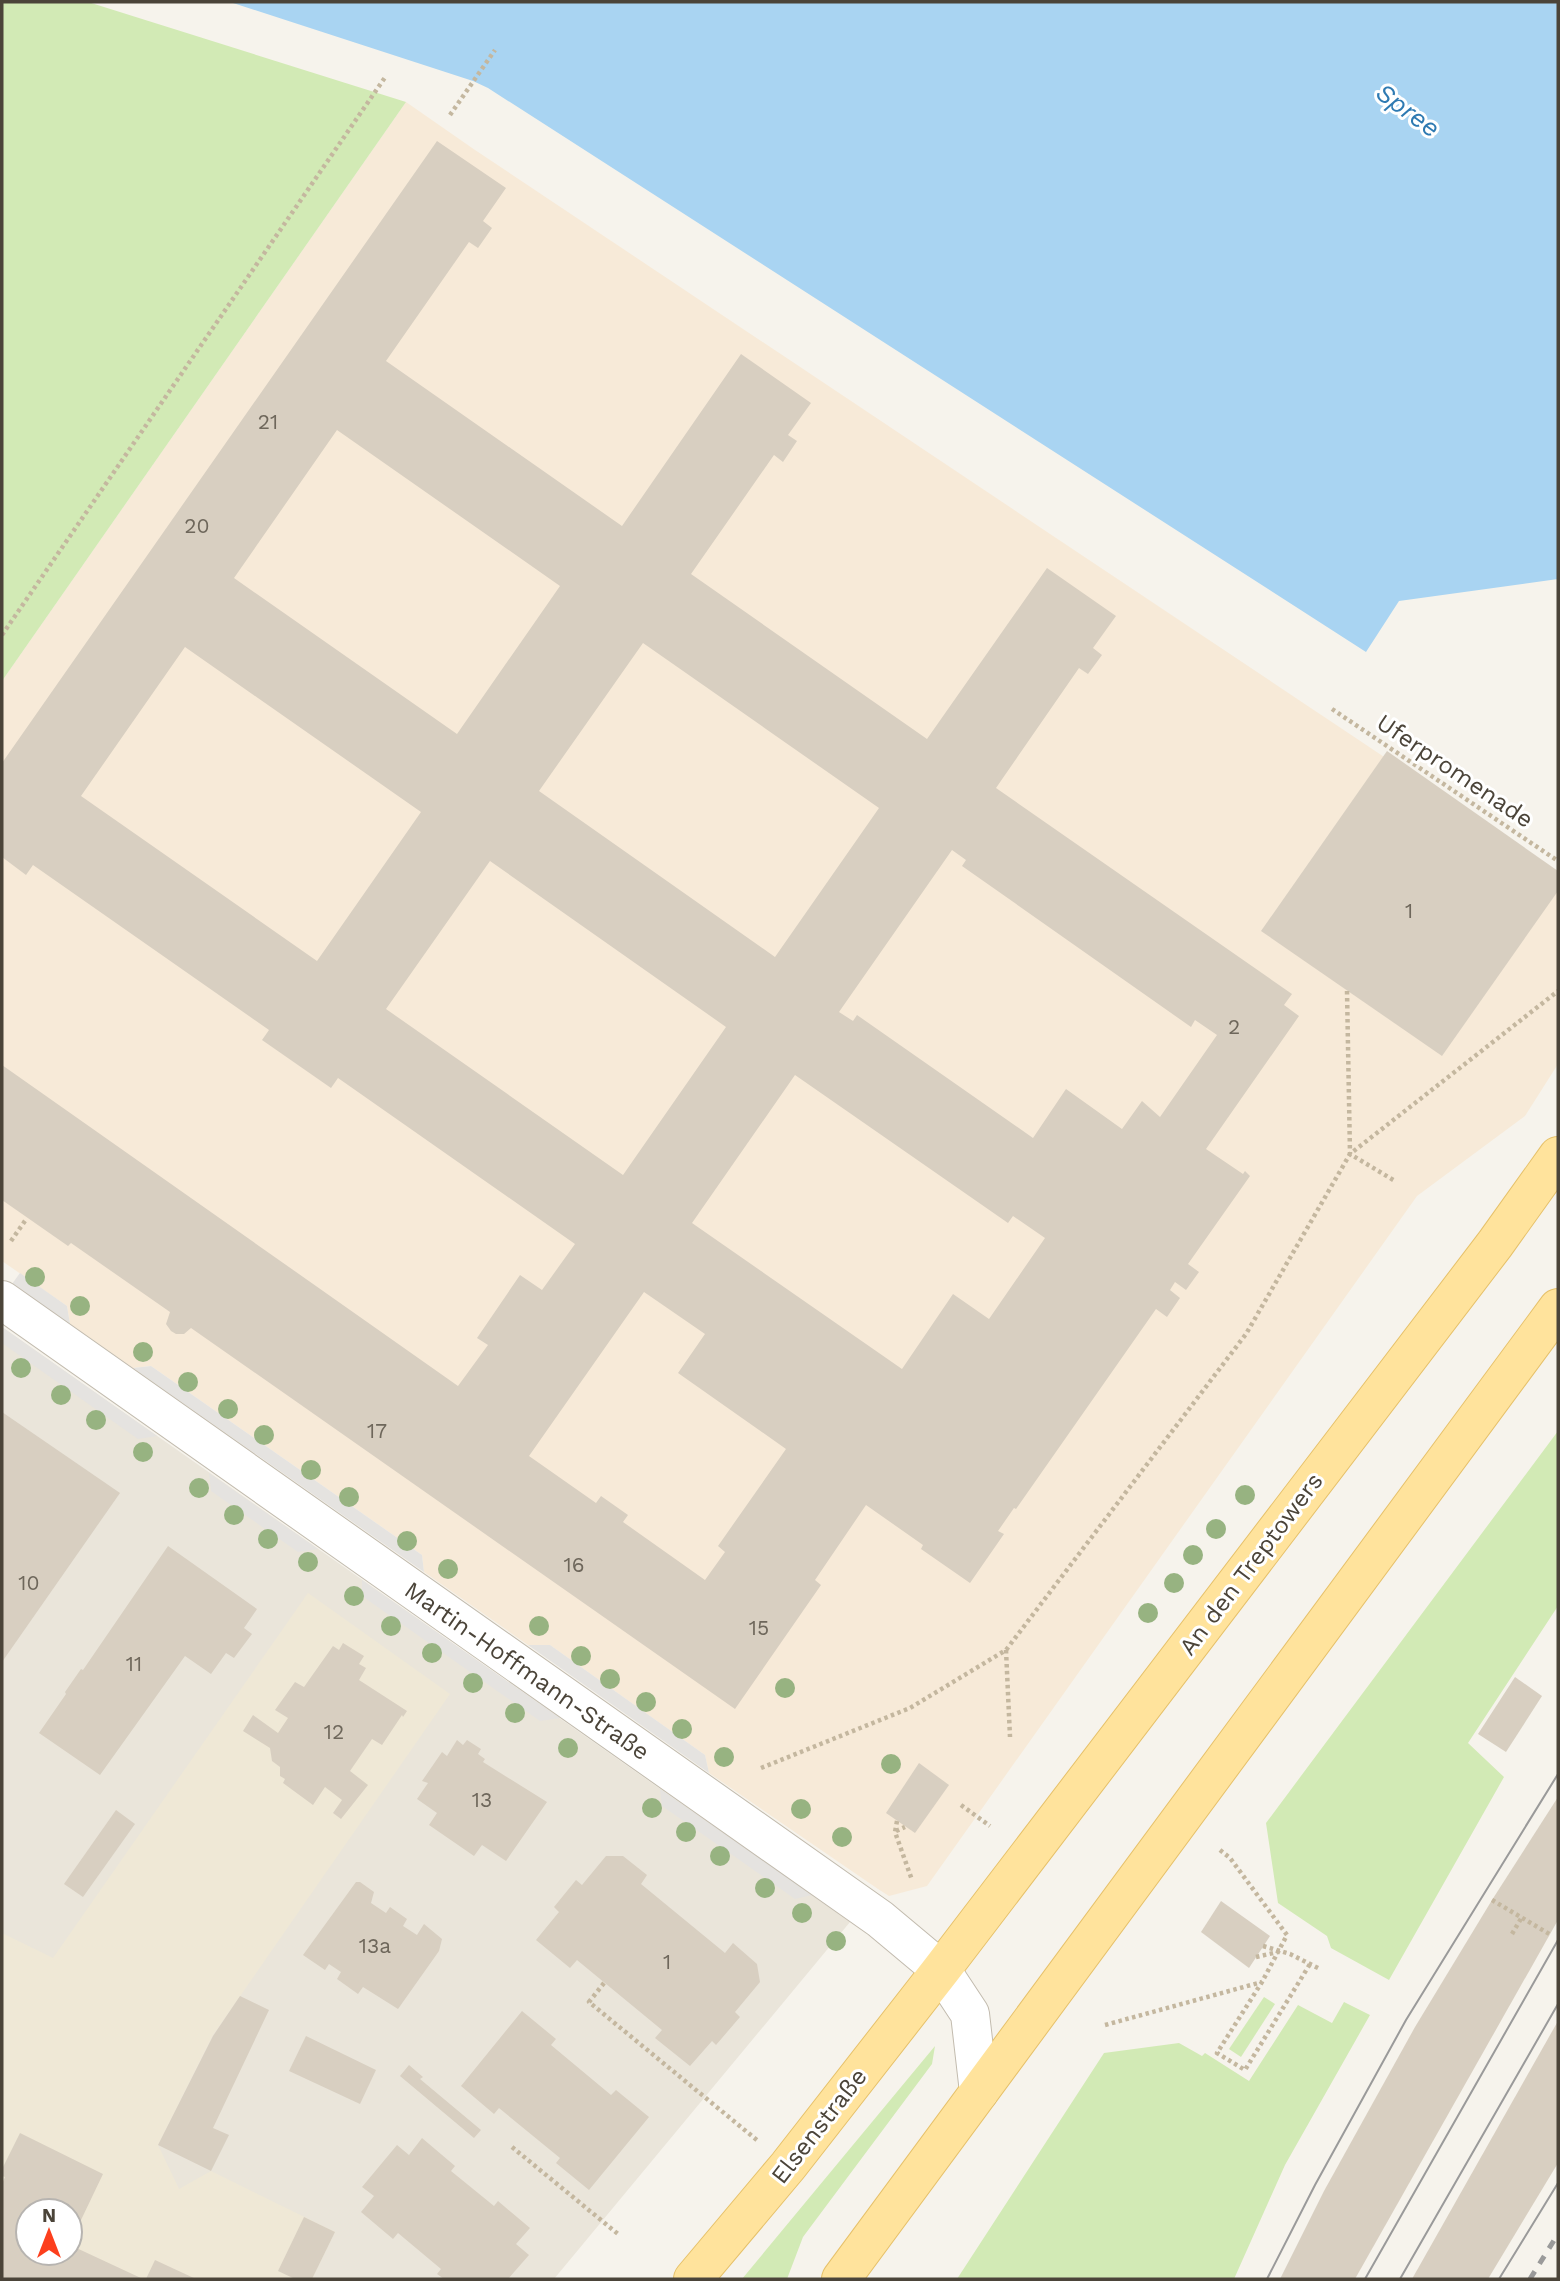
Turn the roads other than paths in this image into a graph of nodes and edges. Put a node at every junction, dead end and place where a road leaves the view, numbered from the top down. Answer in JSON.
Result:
{"nodes":[{"id":1,"x":1558,"y":1156,"type":"edge"},
{"id":2,"x":2,"y":1300,"type":"edge"},
{"id":3,"x":1558,"y":1308,"type":"edge"},
{"id":4,"x":941,"y":1970,"type":"junction"},
{"id":5,"x":979,"y":2092,"type":"junction"},
{"id":6,"x":693,"y":2279,"type":"edge"},
{"id":7,"x":841,"y":2279,"type":"edge"}],
"edges":[{"from":1,"to":4,"type":"main road","name":"An den Treptowers"},
{"from":2,"to":4,"type":"street","name":"Martin-Hoffmann-Straße"},
{"from":3,"to":5,"type":"main road"},
{"from":4,"to":5,"type":"street","name":"Martin-Hoffmann-Straße"},
{"from":4,"to":6,"type":"main road","name":"Elsenstraße"},
{"from":5,"to":7,"type":"main road"}]}
